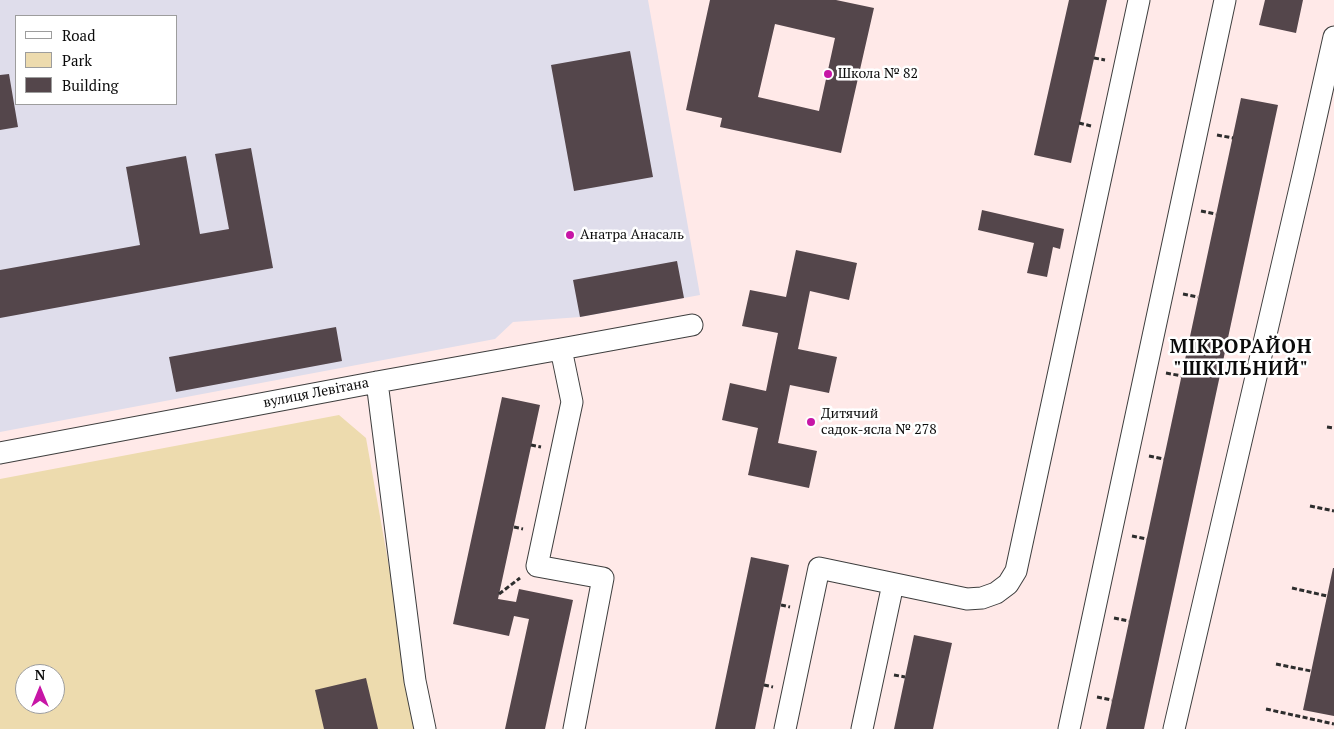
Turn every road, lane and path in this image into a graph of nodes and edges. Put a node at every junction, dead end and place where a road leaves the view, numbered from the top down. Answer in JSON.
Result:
{"nodes":[{"id":1,"x":1139,"y":0,"type":"edge"},
{"id":2,"x":1225,"y":0,"type":"edge"},
{"id":3,"x":1334,"y":37,"type":"edge"},
{"id":4,"x":692,"y":325,"type":"dead end"},
{"id":5,"x":561,"y":349,"type":"junction"},
{"id":6,"x":377,"y":382,"type":"junction"},
{"id":7,"x":1327,"y":427,"type":"dead end"},
{"id":8,"x":1334,"y":428,"type":"edge"},
{"id":9,"x":0,"y":453,"type":"edge"},
{"id":10,"x":1310,"y":506,"type":"dead end"},
{"id":11,"x":1334,"y":511,"type":"edge"},
{"id":12,"x":536,"y":566,"type":"junction"},
{"id":13,"x":893,"y":584,"type":"junction"},
{"id":14,"x":1292,"y":588,"type":"dead end"},
{"id":15,"x":499,"y":594,"type":"dead end"},
{"id":16,"x":1327,"y":596,"type":"dead end"},
{"id":17,"x":1276,"y":664,"type":"dead end"},
{"id":18,"x":1311,"y":671,"type":"dead end"},
{"id":19,"x":1266,"y":709,"type":"dead end"},
{"id":20,"x":1334,"y":724,"type":"edge"},
{"id":21,"x":425,"y":729,"type":"edge"},
{"id":22,"x":574,"y":729,"type":"edge"},
{"id":23,"x":785,"y":729,"type":"edge"},
{"id":24,"x":862,"y":729,"type":"edge"},
{"id":25,"x":1069,"y":729,"type":"edge"},
{"id":26,"x":1174,"y":729,"type":"edge"}],
"edges":[{"from":1,"to":13,"type":"street"},
{"from":2,"to":25,"type":"street"},
{"from":3,"to":26,"type":"street"},
{"from":4,"to":5,"type":"street"},
{"from":5,"to":6,"type":"street"},
{"from":5,"to":12,"type":"street"},
{"from":6,"to":9,"type":"street","name":"вулиця Левітана"},
{"from":6,"to":21,"type":"street","name":"вулиця Левітана"},
{"from":7,"to":8,"type":"path"},
{"from":10,"to":11,"type":"path"},
{"from":12,"to":15,"type":"path"},
{"from":12,"to":22,"type":"street"},
{"from":13,"to":23,"type":"street"},
{"from":13,"to":24,"type":"street"},
{"from":14,"to":16,"type":"path"},
{"from":17,"to":18,"type":"path"},
{"from":19,"to":20,"type":"path"}]}
